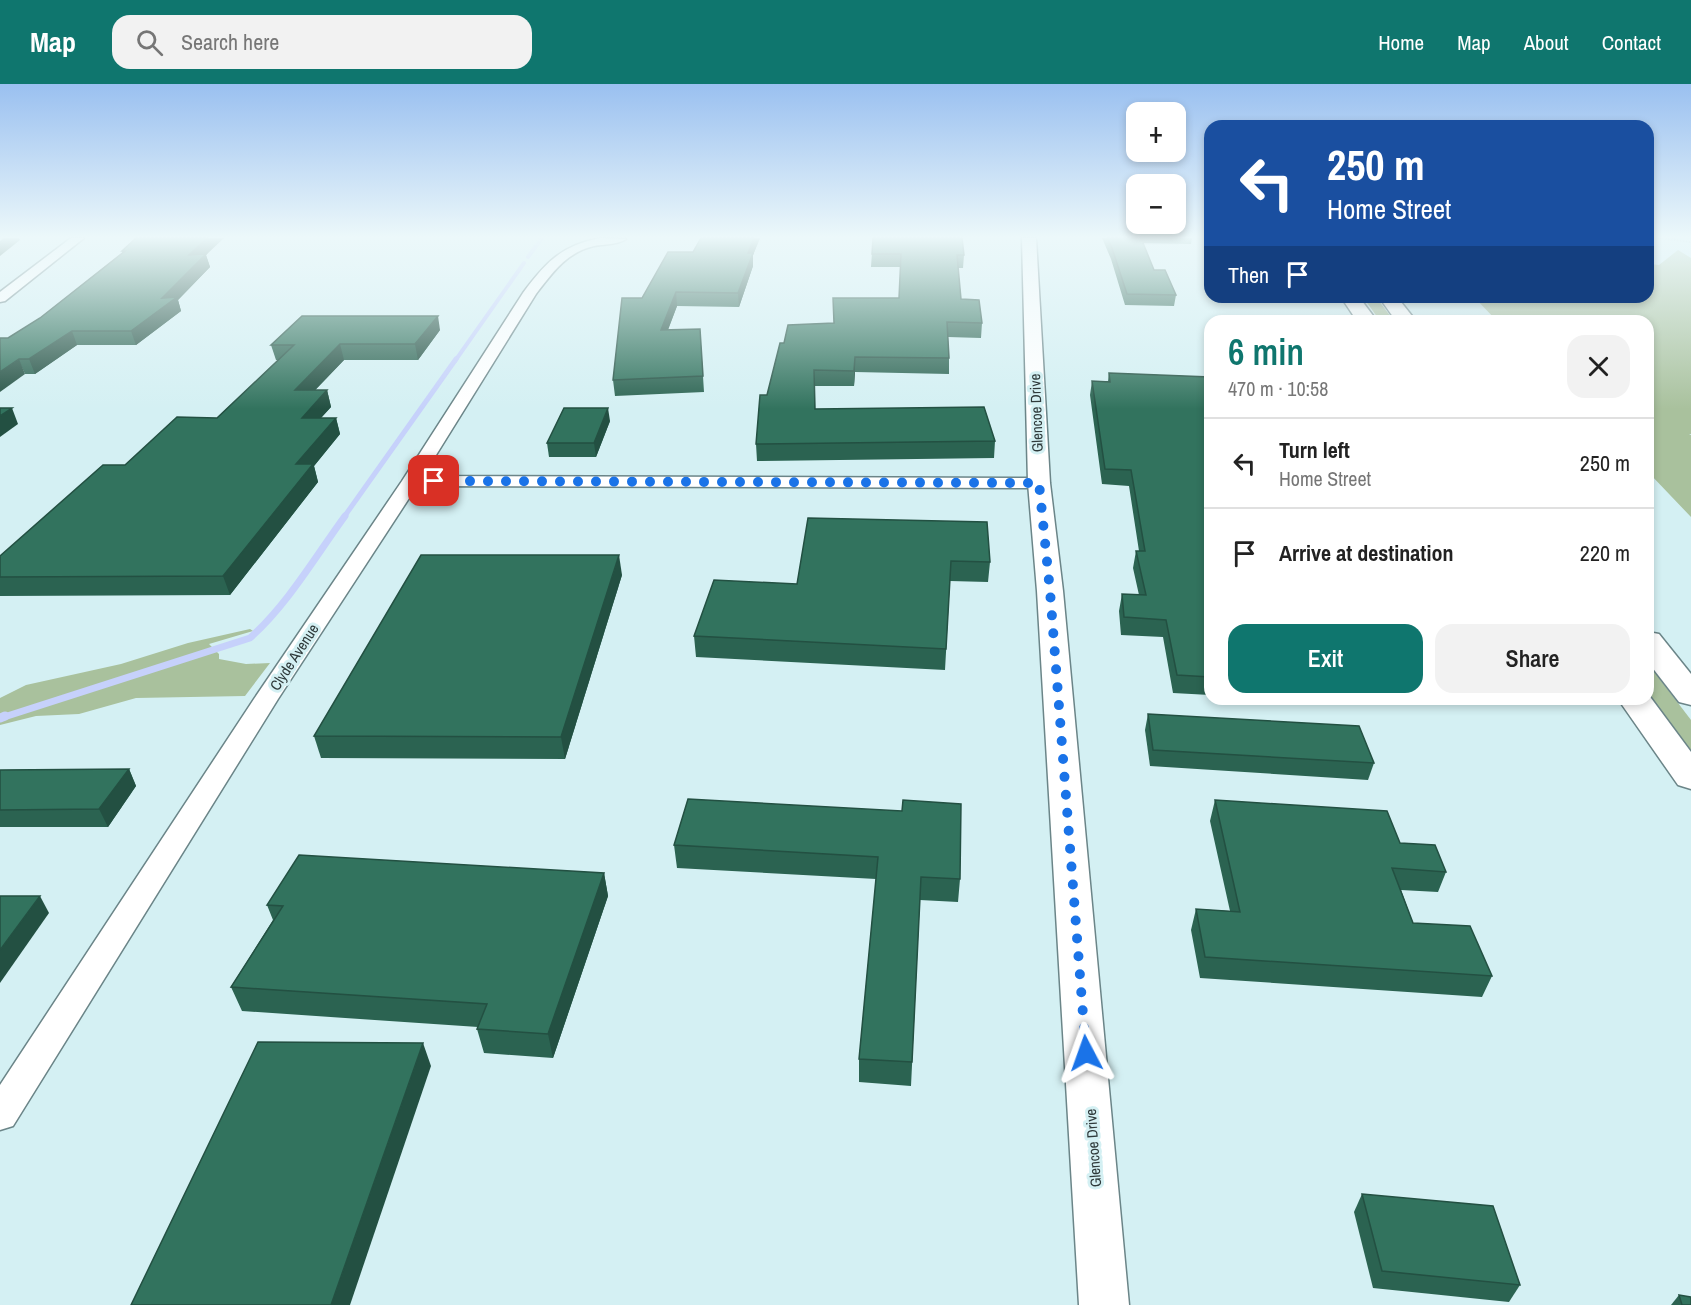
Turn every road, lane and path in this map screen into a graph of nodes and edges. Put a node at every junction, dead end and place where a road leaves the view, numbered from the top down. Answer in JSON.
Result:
{"nodes":[{"id":1,"x":529,"y":295,"type":"edge"},
{"id":2,"x":1031,"y":295,"type":"edge"},
{"id":3,"x":411,"y":481,"type":"junction"},
{"id":4,"x":1039,"y":483,"type":"junction"},
{"id":5,"x":1654,"y":649,"type":"edge"},
{"id":6,"x":1691,"y":695,"type":"edge"},
{"id":7,"x":1639,"y":705,"type":"edge"},
{"id":8,"x":1691,"y":777,"type":"edge"},
{"id":9,"x":0,"y":1115,"type":"edge"},
{"id":10,"x":1104,"y":1305,"type":"edge"}],
"edges":[{"from":1,"to":3,"type":"street","name":"Clyde Avenue"},
{"from":2,"to":4,"type":"street","name":"Glencoe Drive"},
{"from":3,"to":4,"type":"street"},
{"from":3,"to":9,"type":"street","name":"Clyde Avenue"},
{"from":4,"to":10,"type":"street","name":"Glencoe Drive"},
{"from":5,"to":6,"type":"highway"},
{"from":7,"to":8,"type":"highway"}]}
